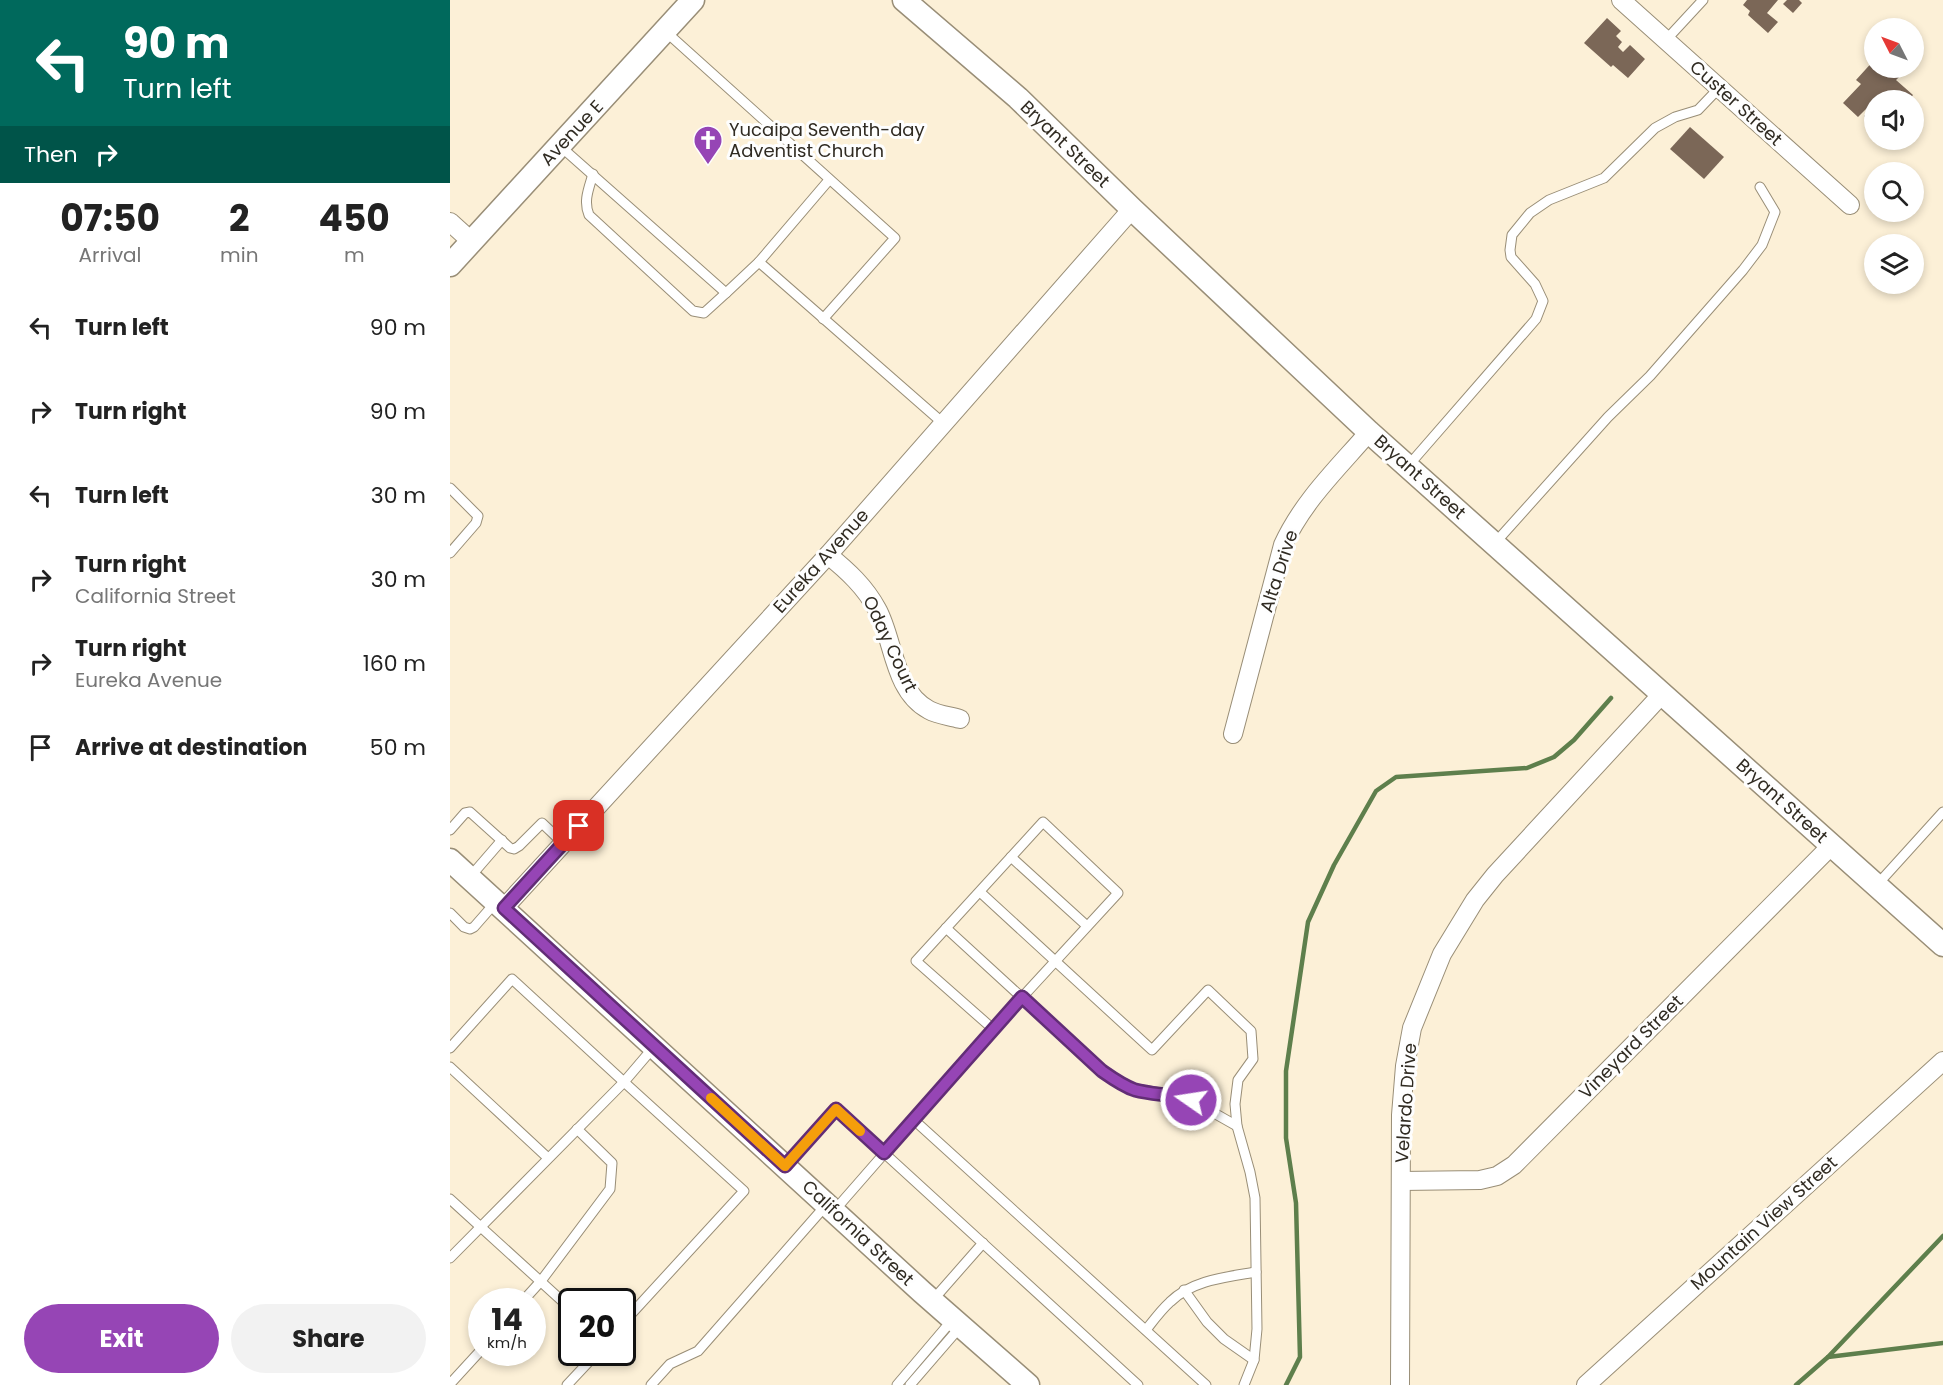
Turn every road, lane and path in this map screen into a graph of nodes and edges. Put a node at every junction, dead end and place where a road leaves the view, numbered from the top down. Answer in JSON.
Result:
{"nodes":[{"id":1,"x":693,"y":0,"type":"edge"},
{"id":2,"x":904,"y":0,"type":"edge"},
{"id":3,"x":1621,"y":0,"type":"edge"},
{"id":4,"x":1703,"y":0,"type":"edge"},
{"id":5,"x":665,"y":31,"type":"junction"},
{"id":6,"x":1666,"y":40,"type":"junction"},
{"id":7,"x":1719,"y":88,"type":"junction"},
{"id":8,"x":560,"y":146,"type":"junction"},
{"id":9,"x":593,"y":174,"type":"junction"},
{"id":10,"x":829,"y":180,"type":"junction"},
{"id":11,"x":1760,"y":187,"type":"dead end"},
{"id":12,"x":1850,"y":205,"type":"dead end"},
{"id":13,"x":1132,"y":209,"type":"junction"},
{"id":14,"x":450,"y":222,"type":"edge"},
{"id":15,"x":471,"y":241,"type":"junction"},
{"id":16,"x":759,"y":262,"type":"junction"},
{"id":17,"x":450,"y":265,"type":"edge"},
{"id":18,"x":726,"y":293,"type":"junction"},
{"id":19,"x":824,"y":319,"type":"junction"},
{"id":20,"x":944,"y":424,"type":"junction"},
{"id":21,"x":1370,"y":432,"type":"junction"},
{"id":22,"x":1408,"y":466,"type":"junction"},
{"id":23,"x":450,"y":488,"type":"edge"},
{"id":24,"x":1495,"y":543,"type":"junction"},
{"id":25,"x":450,"y":553,"type":"edge"},
{"id":26,"x":828,"y":555,"type":"junction"},
{"id":27,"x":1663,"y":693,"type":"junction"},
{"id":28,"x":960,"y":719,"type":"dead end"},
{"id":29,"x":1233,"y":734,"type":"dead end"},
{"id":30,"x":1943,"y":812,"type":"edge"},
{"id":31,"x":450,"y":830,"type":"edge"},
{"id":32,"x":502,"y":840,"type":"junction"},
{"id":33,"x":563,"y":843,"type":"junction"},
{"id":34,"x":1831,"y":846,"type":"junction"},
{"id":35,"x":1011,"y":857,"type":"junction"},
{"id":36,"x":450,"y":860,"type":"edge"},
{"id":37,"x":470,"y":877,"type":"junction"},
{"id":38,"x":1876,"y":886,"type":"junction"},
{"id":39,"x":980,"y":892,"type":"junction"},
{"id":40,"x":500,"y":904,"type":"junction"},
{"id":41,"x":450,"y":914,"type":"edge"},
{"id":42,"x":1087,"y":926,"type":"junction"},
{"id":43,"x":946,"y":928,"type":"junction"},
{"id":44,"x":1943,"y":945,"type":"edge"},
{"id":45,"x":1055,"y":961,"type":"junction"},
{"id":46,"x":1022,"y":997,"type":"junction"},
{"id":47,"x":993,"y":1029,"type":"junction"},
{"id":48,"x":655,"y":1046,"type":"junction"},
{"id":49,"x":450,"y":1048,"type":"edge"},
{"id":50,"x":1943,"y":1061,"type":"edge"},
{"id":51,"x":450,"y":1067,"type":"edge"},
{"id":52,"x":624,"y":1082,"type":"junction"},
{"id":53,"x":914,"y":1120,"type":"junction"},
{"id":54,"x":1237,"y":1126,"type":"junction"},
{"id":55,"x":577,"y":1129,"type":"junction"},
{"id":56,"x":884,"y":1153,"type":"junction"},
{"id":57,"x":548,"y":1158,"type":"junction"},
{"id":58,"x":785,"y":1166,"type":"junction"},
{"id":59,"x":1401,"y":1180,"type":"junction"},
{"id":60,"x":450,"y":1200,"type":"edge"},
{"id":61,"x":830,"y":1207,"type":"junction"},
{"id":62,"x":480,"y":1226,"type":"junction"},
{"id":63,"x":983,"y":1243,"type":"junction"},
{"id":64,"x":450,"y":1258,"type":"edge"},
{"id":65,"x":1256,"y":1272,"type":"junction"},
{"id":66,"x":541,"y":1281,"type":"junction"},
{"id":67,"x":535,"y":1288,"type":"edge"},
{"id":68,"x":1184,"y":1290,"type":"junction"},
{"id":69,"x":558,"y":1297,"type":"edge"},
{"id":70,"x":932,"y":1301,"type":"junction"},
{"id":71,"x":636,"y":1309,"type":"edge"},
{"id":72,"x":957,"y":1323,"type":"junction"},
{"id":73,"x":1146,"y":1330,"type":"junction"},
{"id":74,"x":1254,"y":1360,"type":"junction"},
{"id":75,"x":468,"y":1364,"type":"edge"},
{"id":76,"x":585,"y":1366,"type":"edge"},
{"id":77,"x":450,"y":1384,"type":"edge"},
{"id":78,"x":567,"y":1385,"type":"edge"},
{"id":79,"x":651,"y":1385,"type":"edge"},
{"id":80,"x":897,"y":1385,"type":"edge"},
{"id":81,"x":910,"y":1385,"type":"edge"},
{"id":82,"x":1028,"y":1385,"type":"edge"},
{"id":83,"x":1138,"y":1385,"type":"edge"},
{"id":84,"x":1206,"y":1385,"type":"edge"},
{"id":85,"x":1244,"y":1385,"type":"edge"},
{"id":86,"x":1400,"y":1385,"type":"edge"},
{"id":87,"x":1586,"y":1385,"type":"edge"}],
"edges":[{"from":1,"to":5,"type":"street","name":"Avenue E"},
{"from":2,"to":13,"type":"street","name":"Bryant Street"},
{"from":3,"to":6,"type":"street","name":"Custer Street"},
{"from":4,"to":6,"type":"lane"},
{"from":5,"to":8,"type":"street","name":"Avenue E"},
{"from":5,"to":10,"type":"lane"},
{"from":6,"to":7,"type":"street","name":"Custer Street"},
{"from":7,"to":12,"type":"street","name":"Custer Street"},
{"from":7,"to":22,"type":"lane"},
{"from":8,"to":9,"type":"lane"},
{"from":8,"to":15,"type":"street","name":"Avenue E"},
{"from":9,"to":18,"type":"lane"},
{"from":9,"to":18,"type":"lane"},
{"from":10,"to":16,"type":"lane"},
{"from":10,"to":19,"type":"lane"},
{"from":11,"to":24,"type":"lane"},
{"from":13,"to":20,"type":"street","name":"Eureka Avenue"},
{"from":13,"to":21,"type":"street","name":"Bryant Street"},
{"from":14,"to":15,"type":"street"},
{"from":15,"to":17,"type":"street","name":"Avenue E"},
{"from":16,"to":18,"type":"lane"},
{"from":16,"to":19,"type":"lane"},
{"from":19,"to":20,"type":"lane"},
{"from":20,"to":26,"type":"street","name":"Eureka Avenue"},
{"from":21,"to":22,"type":"street","name":"Bryant Street"},
{"from":21,"to":29,"type":"street","name":"Alta Drive"},
{"from":22,"to":24,"type":"street","name":"Bryant Street"},
{"from":23,"to":25,"type":"lane"},
{"from":24,"to":27,"type":"street","name":"Bryant Street"},
{"from":26,"to":28,"type":"street","name":"Oday Court"},
{"from":26,"to":33,"type":"street","name":"Eureka Avenue"},
{"from":27,"to":34,"type":"street","name":"Bryant Street"},
{"from":27,"to":59,"type":"street","name":"Velardo Drive"},
{"from":30,"to":38,"type":"lane"},
{"from":31,"to":32,"type":"lane"},
{"from":32,"to":33,"type":"lane"},
{"from":32,"to":37,"type":"lane"},
{"from":33,"to":40,"type":"street","name":"Eureka Avenue"},
{"from":34,"to":38,"type":"street","name":"Bryant Street"},
{"from":34,"to":59,"type":"street","name":"Vineyard Street"},
{"from":35,"to":39,"type":"lane"},
{"from":35,"to":42,"type":"lane"},
{"from":35,"to":42,"type":"lane"},
{"from":36,"to":37,"type":"street","name":"California Street"},
{"from":37,"to":40,"type":"street","name":"California Street"},
{"from":38,"to":44,"type":"street","name":"Bryant Street"},
{"from":39,"to":43,"type":"lane"},
{"from":39,"to":45,"type":"lane"},
{"from":40,"to":41,"type":"lane"},
{"from":40,"to":48,"type":"street","name":"California Street"},
{"from":42,"to":45,"type":"lane"},
{"from":43,"to":46,"type":"lane"},
{"from":43,"to":47,"type":"lane"},
{"from":45,"to":46,"type":"lane"},
{"from":45,"to":54,"type":"lane"},
{"from":46,"to":47,"type":"lane"},
{"from":46,"to":54,"type":"lane"},
{"from":47,"to":53,"type":"lane"},
{"from":48,"to":52,"type":"lane"},
{"from":48,"to":58,"type":"street","name":"California Street"},
{"from":49,"to":52,"type":"lane"},
{"from":50,"to":87,"type":"street","name":"Mountain View Street"},
{"from":51,"to":57,"type":"lane"},
{"from":52,"to":55,"type":"lane"},
{"from":52,"to":71,"type":"lane"},
{"from":53,"to":56,"type":"lane"},
{"from":53,"to":73,"type":"lane"},
{"from":54,"to":65,"type":"lane"},
{"from":55,"to":57,"type":"lane"},
{"from":55,"to":66,"type":"lane"},
{"from":56,"to":58,"type":"lane"},
{"from":56,"to":61,"type":"lane"},
{"from":56,"to":63,"type":"lane"},
{"from":57,"to":62,"type":"lane"},
{"from":58,"to":61,"type":"street","name":"California Street"},
{"from":59,"to":86,"type":"street","name":"Velardo Drive"},
{"from":60,"to":62,"type":"lane"},
{"from":61,"to":70,"type":"street","name":"California Street"},
{"from":61,"to":79,"type":"lane"},
{"from":62,"to":64,"type":"lane"},
{"from":62,"to":66,"type":"lane"},
{"from":63,"to":70,"type":"lane"},
{"from":63,"to":83,"type":"lane"},
{"from":65,"to":68,"type":"lane"},
{"from":65,"to":74,"type":"lane"},
{"from":66,"to":67,"type":"lane"},
{"from":66,"to":69,"type":"lane"},
{"from":68,"to":73,"type":"lane"},
{"from":68,"to":74,"type":"lane"},
{"from":70,"to":72,"type":"street","name":"California Street"},
{"from":72,"to":80,"type":"lane"},
{"from":72,"to":81,"type":"lane"},
{"from":72,"to":82,"type":"street","name":"California Street"},
{"from":73,"to":84,"type":"lane"},
{"from":74,"to":85,"type":"lane"},
{"from":75,"to":77,"type":"lane"},
{"from":76,"to":78,"type":"lane"}]}
